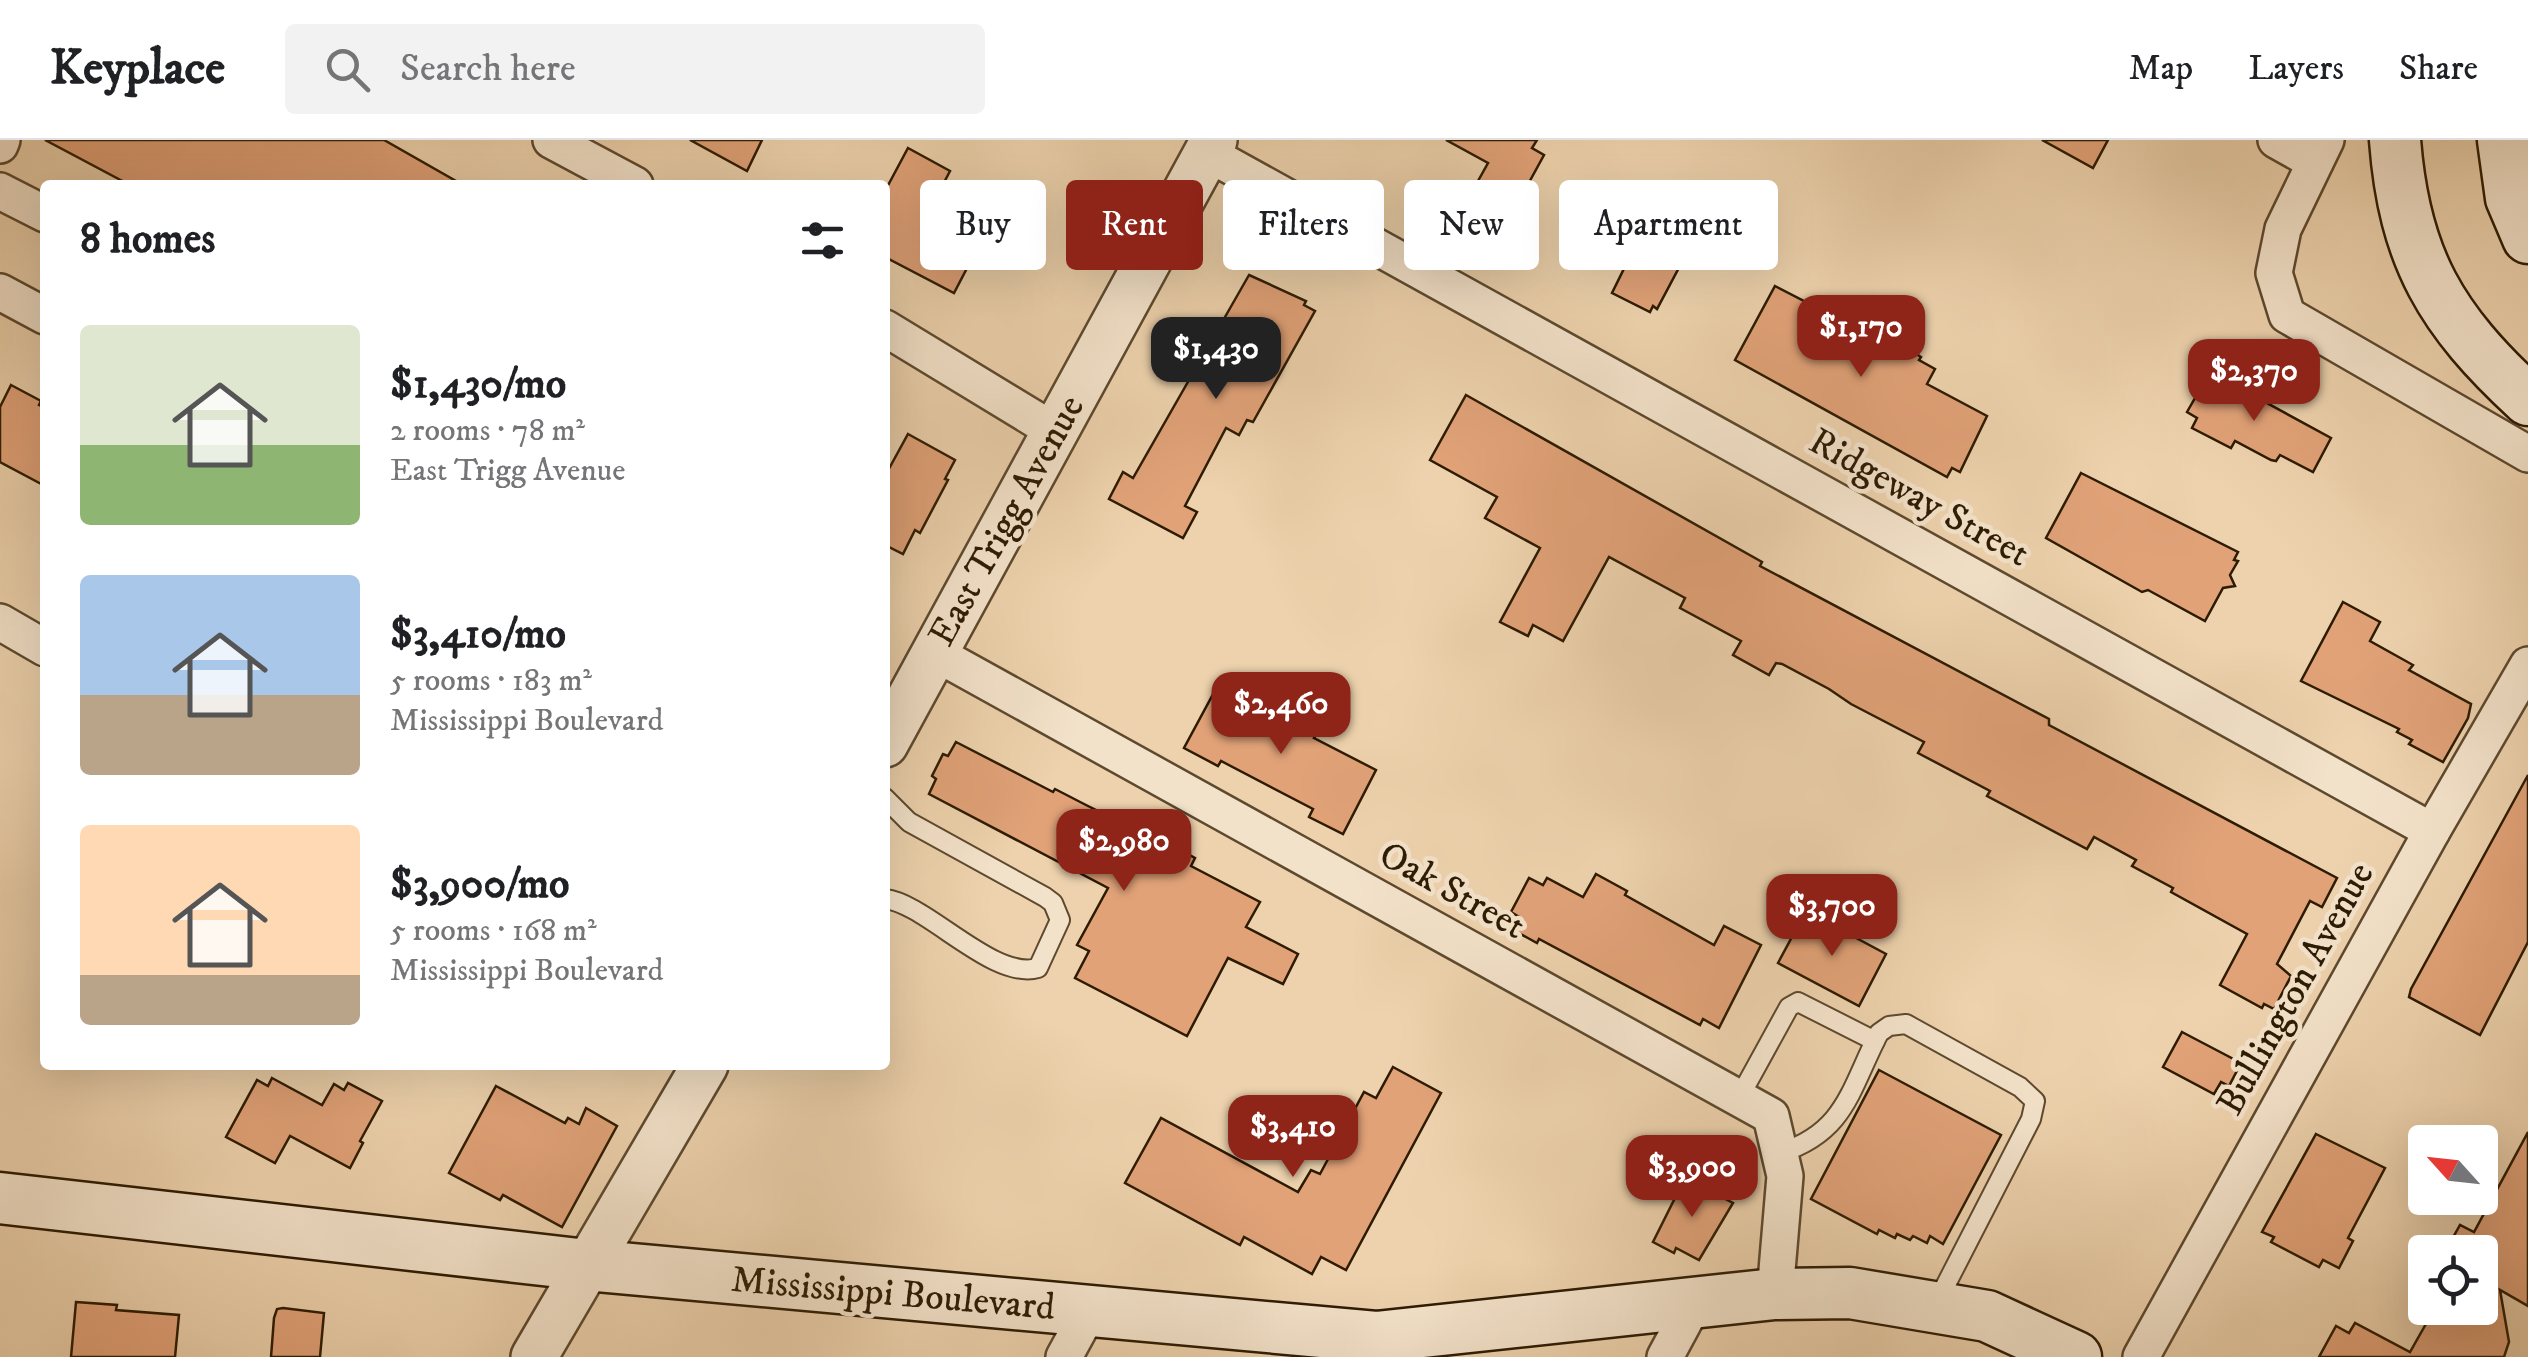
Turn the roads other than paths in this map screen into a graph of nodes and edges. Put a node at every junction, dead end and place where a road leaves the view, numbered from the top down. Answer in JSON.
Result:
{"nodes":[{"id":1,"x":551,"y":140,"type":"edge"},
{"id":2,"x":2276,"y":140,"type":"edge"},
{"id":3,"x":2395,"y":140,"type":"edge"},
{"id":4,"x":2502,"y":140,"type":"edge"},
{"id":5,"x":1211,"y":146,"type":"edge"},
{"id":6,"x":2320,"y":151,"type":"edge"},
{"id":7,"x":626,"y":180,"type":"edge"},
{"id":8,"x":0,"y":190,"type":"edge"},
{"id":9,"x":40,"y":211,"type":"edge"},
{"id":10,"x":2528,"y":238,"type":"edge"},
{"id":11,"x":0,"y":292,"type":"edge"},
{"id":12,"x":40,"y":313,"type":"edge"},
{"id":13,"x":890,"y":331,"type":"edge"},
{"id":14,"x":2528,"y":400,"type":"edge"},
{"id":15,"x":1056,"y":432,"type":"junction"},
{"id":16,"x":2528,"y":454,"type":"edge"},
{"id":17,"x":0,"y":622,"type":"edge"},
{"id":18,"x":40,"y":645,"type":"edge"},
{"id":19,"x":935,"y":653,"type":"junction"},
{"id":20,"x":2528,"y":665,"type":"edge"},
{"id":21,"x":890,"y":735,"type":"edge"},
{"id":22,"x":890,"y":803,"type":"edge"},
{"id":23,"x":2432,"y":831,"type":"junction"},
{"id":24,"x":890,"y":899,"type":"edge"},
{"id":25,"x":1875,"y":1042,"type":"junction"},
{"id":26,"x":702,"y":1070,"type":"edge"},
{"id":27,"x":1739,"y":1098,"type":"junction"},
{"id":28,"x":1780,"y":1153,"type":"junction"},
{"id":29,"x":0,"y":1198,"type":"edge"},
{"id":30,"x":588,"y":1265,"type":"junction"},
{"id":31,"x":1775,"y":1294,"type":"junction"},
{"id":32,"x":1692,"y":1304,"type":"junction"},
{"id":33,"x":1935,"y":1307,"type":"junction"},
{"id":34,"x":1088,"y":1312,"type":"junction"},
{"id":35,"x":534,"y":1357,"type":"edge"},
{"id":36,"x":1064,"y":1357,"type":"edge"},
{"id":37,"x":1665,"y":1357,"type":"edge"},
{"id":38,"x":2076,"y":1357,"type":"edge"},
{"id":39,"x":2142,"y":1357,"type":"edge"}],
"edges":[{"from":1,"to":7,"type":"street"},
{"from":2,"to":6,"type":"street"},
{"from":3,"to":14,"type":"main road"},
{"from":4,"to":10,"type":"main road"},
{"from":5,"to":15,"type":"street","name":"East Trigg Avenue"},
{"from":5,"to":23,"type":"street","name":"Ridgeway Street"},
{"from":6,"to":16,"type":"street"},
{"from":8,"to":9,"type":"street"},
{"from":11,"to":12,"type":"street"},
{"from":13,"to":15,"type":"street"},
{"from":15,"to":19,"type":"street","name":"East Trigg Avenue"},
{"from":17,"to":18,"type":"street"},
{"from":19,"to":21,"type":"street","name":"East Trigg Avenue"},
{"from":19,"to":27,"type":"street","name":"Oak Street"},
{"from":20,"to":23,"type":"street","name":"Bullington Avenue"},
{"from":22,"to":24,"type":"lane"},
{"from":23,"to":39,"type":"street","name":"Bullington Avenue"},
{"from":25,"to":27,"type":"lane"},
{"from":25,"to":28,"type":"lane"},
{"from":25,"to":33,"type":"lane"},
{"from":26,"to":30,"type":"street"},
{"from":27,"to":28,"type":"street","name":"Oak Street"},
{"from":28,"to":31,"type":"street","name":"Oak Street"},
{"from":29,"to":30,"type":"main road","name":"Mississippi Boulevard"},
{"from":30,"to":34,"type":"main road","name":"Mississippi Boulevard"},
{"from":30,"to":35,"type":"street"},
{"from":31,"to":32,"type":"main road","name":"Mississippi Boulevard"},
{"from":31,"to":33,"type":"main road","name":"Mississippi Boulevard"},
{"from":32,"to":34,"type":"main road","name":"Mississippi Boulevard"},
{"from":32,"to":37,"type":"street"},
{"from":33,"to":38,"type":"main road","name":"Mississippi Boulevard"},
{"from":34,"to":36,"type":"street"}]}
